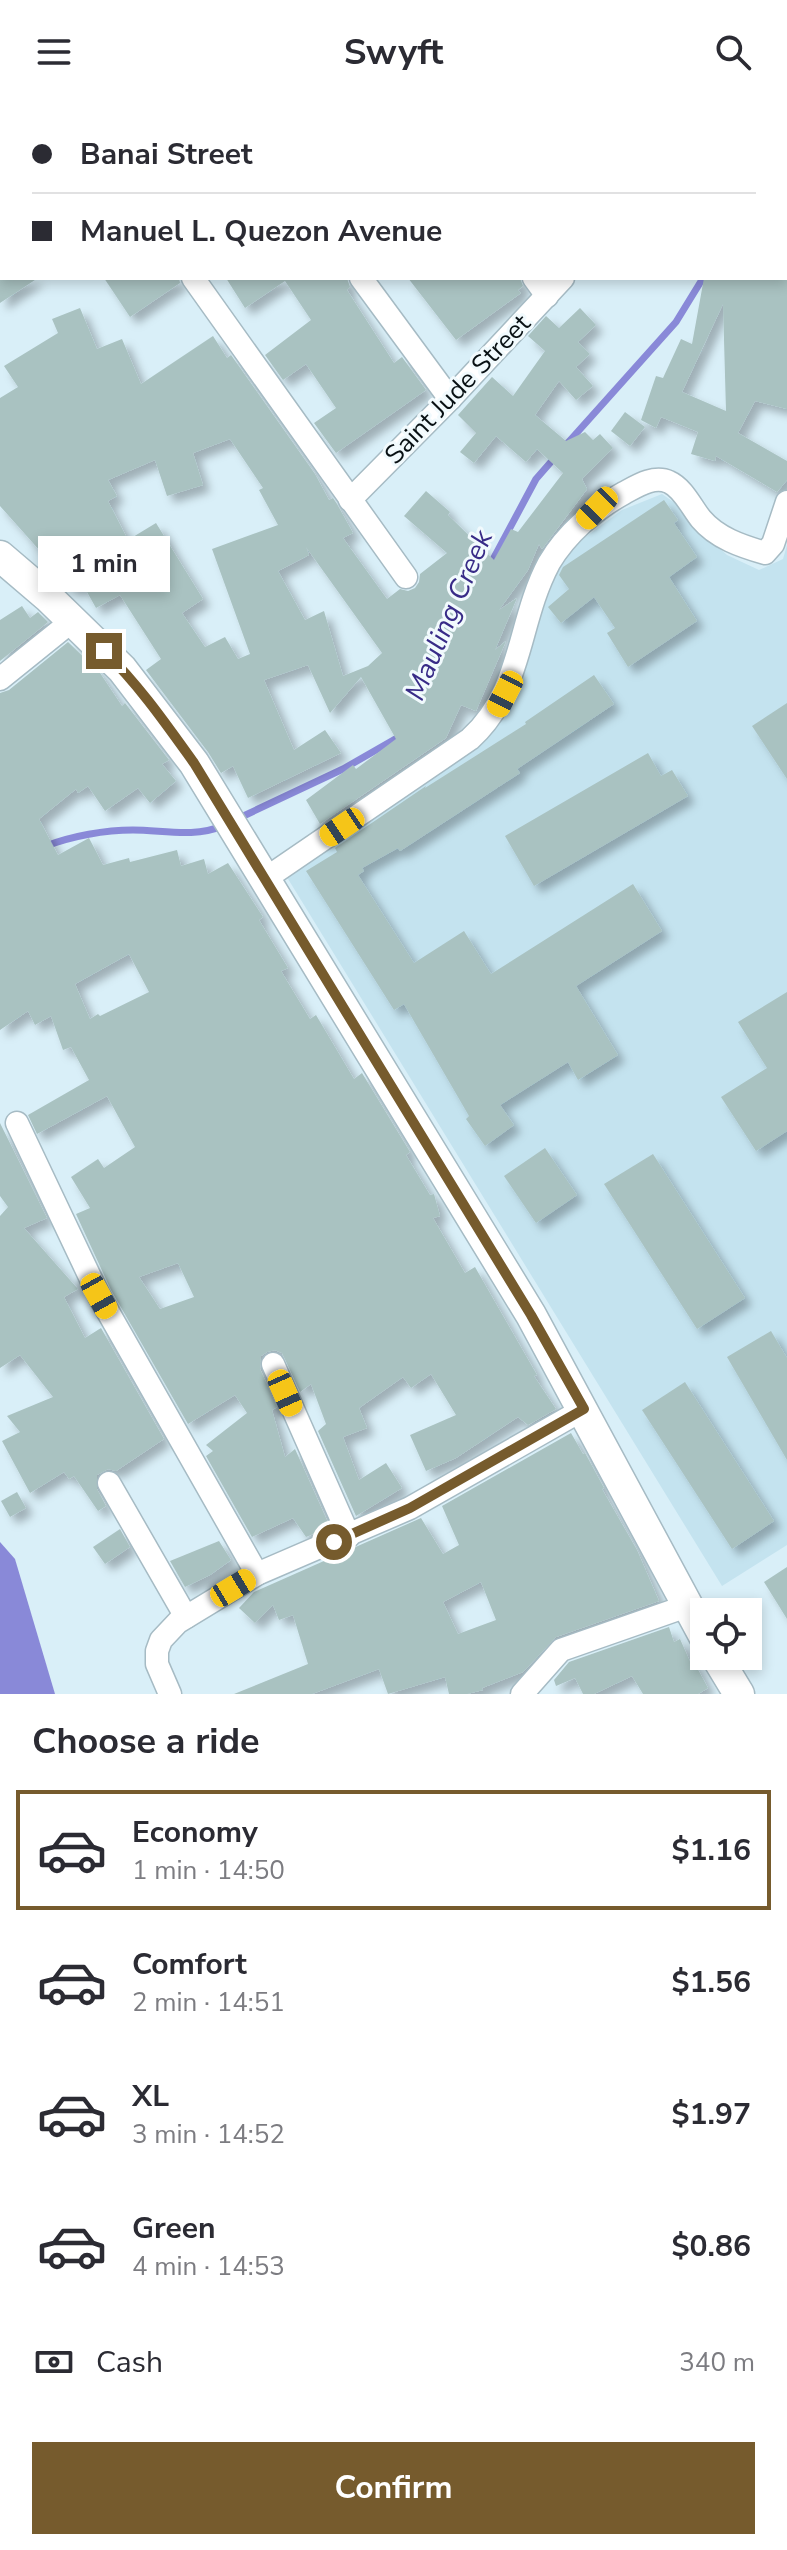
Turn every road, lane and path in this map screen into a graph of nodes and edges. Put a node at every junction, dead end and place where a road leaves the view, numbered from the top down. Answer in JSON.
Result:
{"nodes":[{"id":1,"x":194,"y":280,"type":"edge"},
{"id":2,"x":362,"y":280,"type":"edge"},
{"id":3,"x":540,"y":287,"type":"edge"},
{"id":4,"x":450,"y":399,"type":"junction"},
{"id":5,"x":350,"y":500,"type":"junction"},
{"id":6,"x":787,"y":502,"type":"edge"},
{"id":7,"x":0,"y":556,"type":"edge"},
{"id":8,"x":406,"y":577,"type":"dead end"},
{"id":9,"x":72,"y":621,"type":"junction"},
{"id":10,"x":0,"y":679,"type":"edge"},
{"id":11,"x":262,"y":874,"type":"junction"},
{"id":12,"x":17,"y":1123,"type":"dead end"},
{"id":13,"x":273,"y":1364,"type":"dead end"},
{"id":14,"x":584,"y":1409,"type":"junction"},
{"id":15,"x":109,"y":1483,"type":"dead end"},
{"id":16,"x":349,"y":1536,"type":"junction"},
{"id":17,"x":257,"y":1574,"type":"junction"},
{"id":18,"x":687,"y":1606,"type":"junction"},
{"id":19,"x":690,"y":1611,"type":"edge"},
{"id":20,"x":186,"y":1617,"type":"junction"},
{"id":21,"x":724,"y":1670,"type":"edge"},
{"id":22,"x":170,"y":1694,"type":"edge"},
{"id":23,"x":522,"y":1694,"type":"edge"},
{"id":24,"x":739,"y":1694,"type":"edge"}],
"edges":[{"from":1,"to":5,"type":"street"},
{"from":2,"to":4,"type":"street"},
{"from":3,"to":4,"type":"street","name":"Saint Jude Street"},
{"from":4,"to":5,"type":"street","name":"Saint Jude Street"},
{"from":5,"to":8,"type":"street"},
{"from":6,"to":11,"type":"street"},
{"from":7,"to":9,"type":"main road"},
{"from":9,"to":10,"type":"street"},
{"from":9,"to":11,"type":"main road"},
{"from":11,"to":14,"type":"main road"},
{"from":12,"to":17,"type":"street"},
{"from":13,"to":16,"type":"street"},
{"from":14,"to":16,"type":"street"},
{"from":14,"to":18,"type":"main road"},
{"from":15,"to":20,"type":"street"},
{"from":16,"to":17,"type":"street"},
{"from":17,"to":20,"type":"street"},
{"from":18,"to":19,"type":"main road"},
{"from":18,"to":23,"type":"street"},
{"from":20,"to":22,"type":"street"},
{"from":21,"to":24,"type":"main road"}]}
